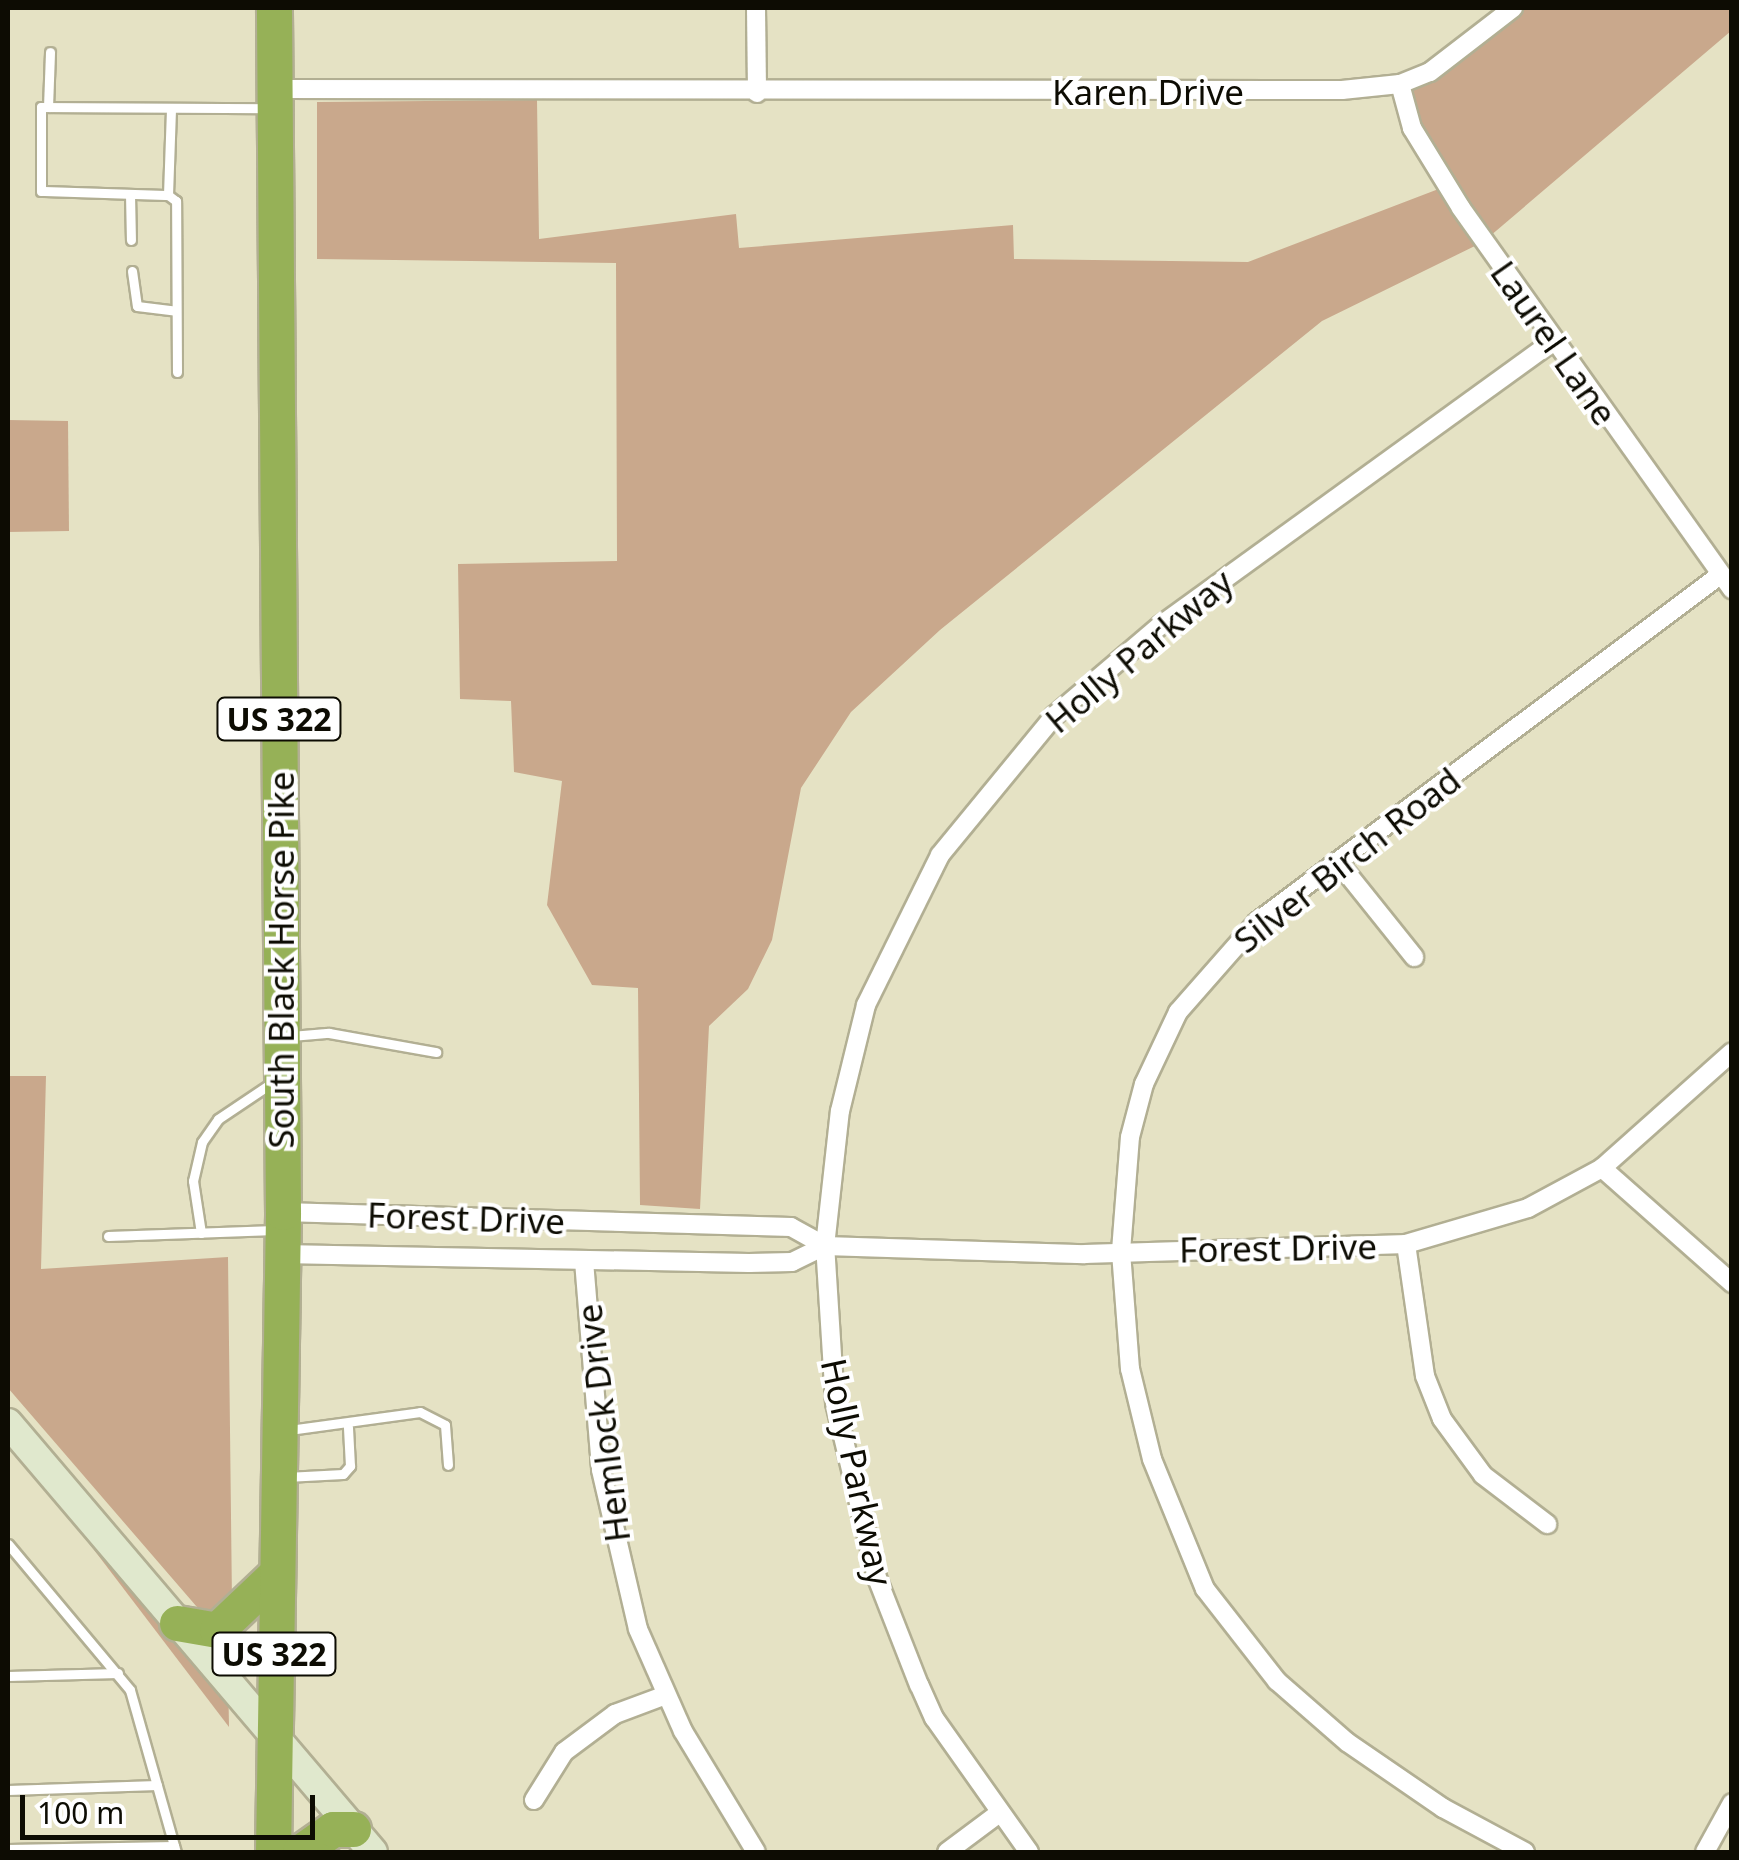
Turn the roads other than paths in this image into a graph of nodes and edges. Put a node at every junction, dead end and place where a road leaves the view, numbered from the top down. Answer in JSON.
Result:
{"nodes":[{"id":1,"x":274,"y":8,"type":"edge"},
{"id":2,"x":756,"y":8,"type":"edge"},
{"id":3,"x":1513,"y":8,"type":"edge"},
{"id":4,"x":50,"y":52,"type":"dead end"},
{"id":5,"x":1400,"y":84,"type":"junction"},
{"id":6,"x":757,"y":94,"type":"junction"},
{"id":7,"x":274,"y":99,"type":"junction"},
{"id":8,"x":48,"y":107,"type":"junction"},
{"id":9,"x":172,"y":108,"type":"junction"},
{"id":10,"x":130,"y":194,"type":"junction"},
{"id":11,"x":168,"y":195,"type":"junction"},
{"id":12,"x":131,"y":240,"type":"dead end"},
{"id":13,"x":132,"y":270,"type":"dead end"},
{"id":14,"x":176,"y":311,"type":"junction"},
{"id":15,"x":1551,"y":343,"type":"junction"},
{"id":16,"x":176,"y":372,"type":"dead end"},
{"id":17,"x":1726,"y":582,"type":"edge"},
{"id":18,"x":1338,"y":862,"type":"junction"},
{"id":19,"x":1414,"y":956,"type":"dead end"},
{"id":20,"x":282,"y":1037,"type":"junction"},
{"id":21,"x":436,"y":1052,"type":"dead end"},
{"id":22,"x":1732,"y":1052,"type":"edge"},
{"id":23,"x":282,"y":1076,"type":"junction"},
{"id":24,"x":1602,"y":1168,"type":"junction"},
{"id":25,"x":283,"y":1232,"type":"junction"},
{"id":26,"x":200,"y":1233,"type":"junction"},
{"id":27,"x":108,"y":1236,"type":"dead end"},
{"id":28,"x":1406,"y":1244,"type":"junction"},
{"id":29,"x":825,"y":1246,"type":"junction"},
{"id":30,"x":1120,"y":1251,"type":"junction"},
{"id":31,"x":584,"y":1261,"type":"junction"},
{"id":32,"x":1732,"y":1283,"type":"edge"},
{"id":33,"x":8,"y":1422,"type":"edge"},
{"id":34,"x":348,"y":1427,"type":"junction"},
{"id":35,"x":279,"y":1430,"type":"junction"},
{"id":36,"x":448,"y":1465,"type":"dead end"},
{"id":37,"x":278,"y":1477,"type":"junction"},
{"id":38,"x":1546,"y":1524,"type":"dead end"},
{"id":39,"x":8,"y":1544,"type":"edge"},
{"id":40,"x":276,"y":1574,"type":"junction"},
{"id":41,"x":178,"y":1623,"type":"junction"},
{"id":42,"x":118,"y":1673,"type":"junction"},
{"id":43,"x":8,"y":1676,"type":"edge"},
{"id":44,"x":666,"y":1695,"type":"junction"},
{"id":45,"x":272,"y":1734,"type":"junction"},
{"id":46,"x":157,"y":1785,"type":"junction"},
{"id":47,"x":8,"y":1790,"type":"edge"},
{"id":48,"x":534,"y":1800,"type":"dead end"},
{"id":49,"x":1732,"y":1803,"type":"edge"},
{"id":50,"x":998,"y":1814,"type":"junction"},
{"id":51,"x":363,"y":1841,"type":"edge"},
{"id":52,"x":8,"y":1848,"type":"edge"},
{"id":53,"x":175,"y":1849,"type":"edge"},
{"id":54,"x":273,"y":1852,"type":"edge"},
{"id":55,"x":300,"y":1852,"type":"edge"},
{"id":56,"x":756,"y":1852,"type":"edge"},
{"id":57,"x":947,"y":1852,"type":"edge"},
{"id":58,"x":1029,"y":1852,"type":"edge"},
{"id":59,"x":1525,"y":1852,"type":"edge"},
{"id":60,"x":1704,"y":1852,"type":"edge"}],
"edges":[{"from":1,"to":7,"type":"highway","name":"South Black Horse Pike","number":"US 322"},
{"from":2,"to":6,"type":"street"},
{"from":3,"to":5,"type":"street","name":"Karen Drive"},
{"from":4,"to":8,"type":"lane"},
{"from":5,"to":6,"type":"street","name":"Karen Drive"},
{"from":5,"to":15,"type":"street","name":"Laurel Lane"},
{"from":6,"to":7,"type":"street","name":"Karen Drive"},
{"from":7,"to":9,"type":"lane"},
{"from":7,"to":20,"type":"highway","name":"South Black Horse Pike","number":"US 322"},
{"from":8,"to":9,"type":"lane"},
{"from":8,"to":10,"type":"lane"},
{"from":9,"to":11,"type":"lane"},
{"from":10,"to":11,"type":"lane"},
{"from":10,"to":12,"type":"lane"},
{"from":11,"to":14,"type":"lane"},
{"from":13,"to":14,"type":"lane"},
{"from":14,"to":16,"type":"lane"},
{"from":15,"to":17,"type":"street","name":"Laurel Lane"},
{"from":15,"to":29,"type":"street","name":"Holly Parkway"},
{"from":17,"to":18,"type":"street","name":"Silver Birch Road"},
{"from":18,"to":19,"type":"street"},
{"from":18,"to":30,"type":"street","name":"Silver Birch Road"},
{"from":20,"to":21,"type":"lane"},
{"from":20,"to":23,"type":"highway","name":"South Black Horse Pike","number":"US 322"},
{"from":22,"to":24,"type":"street","name":"Forest Drive"},
{"from":23,"to":25,"type":"highway","name":"South Black Horse Pike","number":"US 322"},
{"from":23,"to":26,"type":"lane"},
{"from":24,"to":28,"type":"street","name":"Forest Drive"},
{"from":24,"to":32,"type":"street"},
{"from":25,"to":26,"type":"lane"},
{"from":25,"to":29,"type":"street","name":"Forest Drive"},
{"from":25,"to":31,"type":"street","name":"Forest Drive"},
{"from":25,"to":35,"type":"highway","name":"South Black Horse Pike","number":"US 322"},
{"from":26,"to":27,"type":"lane"},
{"from":28,"to":30,"type":"street","name":"Forest Drive"},
{"from":28,"to":38,"type":"street"},
{"from":29,"to":30,"type":"street","name":"Forest Drive"},
{"from":29,"to":31,"type":"street","name":"Forest Drive"},
{"from":29,"to":50,"type":"street","name":"Holly Parkway"},
{"from":30,"to":59,"type":"street","name":"Silver Birch Road"},
{"from":31,"to":44,"type":"street","name":"Hemlock Drive"},
{"from":33,"to":41,"type":"street"},
{"from":34,"to":35,"type":"lane"},
{"from":34,"to":36,"type":"lane"},
{"from":34,"to":37,"type":"lane"},
{"from":35,"to":37,"type":"highway","name":"South Black Horse Pike","number":"US 322"},
{"from":37,"to":40,"type":"highway","name":"South Black Horse Pike","number":"US 322"},
{"from":39,"to":42,"type":"lane"},
{"from":40,"to":41,"type":"highway"},
{"from":40,"to":45,"type":"highway","name":"South Black Horse Pike","number":"US 322"},
{"from":41,"to":45,"type":"street"},
{"from":42,"to":43,"type":"lane"},
{"from":42,"to":46,"type":"lane"},
{"from":44,"to":48,"type":"street"},
{"from":44,"to":56,"type":"street","name":"Hemlock Drive"},
{"from":45,"to":51,"type":"street"},
{"from":45,"to":54,"type":"highway","name":"South Black Horse Pike","number":"US 322"},
{"from":46,"to":47,"type":"lane"},
{"from":46,"to":53,"type":"lane"},
{"from":49,"to":60,"type":"street"},
{"from":50,"to":57,"type":"street"},
{"from":50,"to":58,"type":"street","name":"Holly Parkway"},
{"from":51,"to":55,"type":"highway"},
{"from":52,"to":53,"type":"lane"}]}
